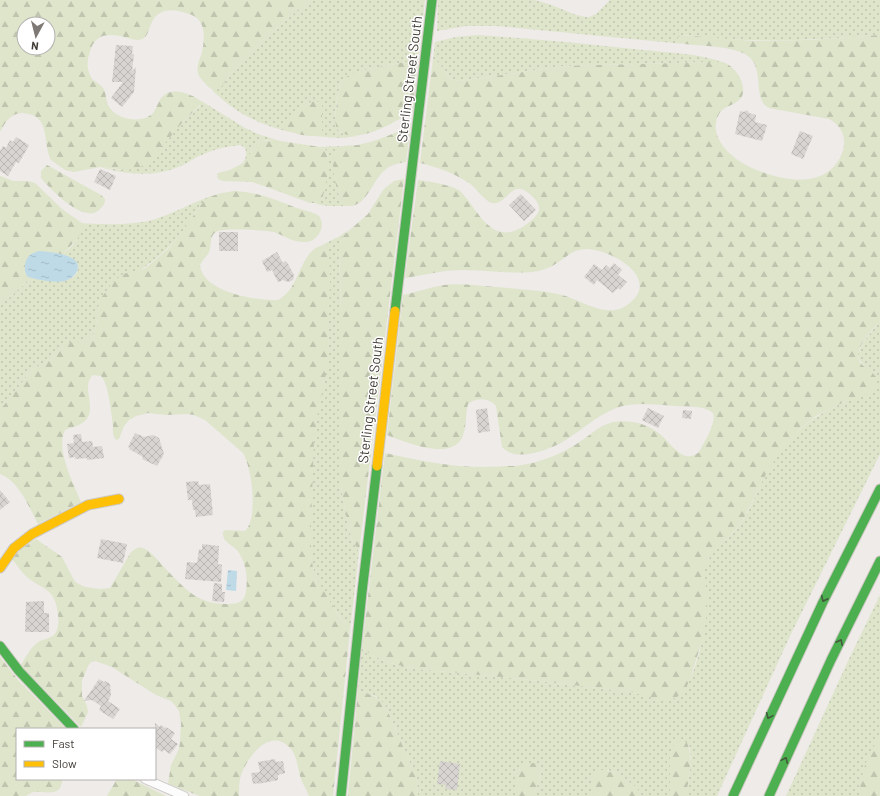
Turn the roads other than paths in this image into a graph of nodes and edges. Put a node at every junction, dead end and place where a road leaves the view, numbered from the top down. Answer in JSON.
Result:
{"nodes":[{"id":1,"x":432,"y":4,"type":"edge"},
{"id":2,"x":880,"y":477,"type":"edge"},
{"id":3,"x":880,"y":489,"type":"edge"},
{"id":4,"x":119,"y":499,"type":"dead end"},
{"id":5,"x":880,"y":562,"type":"edge"},
{"id":6,"x":0,"y":568,"type":"edge"},
{"id":7,"x":836,"y":575,"type":"junction"},
{"id":8,"x":0,"y":646,"type":"edge"},
{"id":9,"x":73,"y":728,"type":"edge"},
{"id":10,"x":147,"y":780,"type":"edge"},
{"id":11,"x":184,"y":796,"type":"edge"},
{"id":12,"x":341,"y":796,"type":"edge"},
{"id":13,"x":733,"y":796,"type":"edge"},
{"id":14,"x":769,"y":796,"type":"edge"}],
"edges":[{"from":1,"to":12,"type":"main road","name":"Sterling Street South"},
{"from":2,"to":7,"type":"main road"},
{"from":3,"to":7,"type":"main road"},
{"from":4,"to":6,"type":"main road"},
{"from":14,"to":5,"type":"main road","one_way":true},
{"from":7,"to":13,"type":"main road","one_way":true},
{"from":8,"to":9,"type":"main road"},
{"from":10,"to":11,"type":"street"}]}
